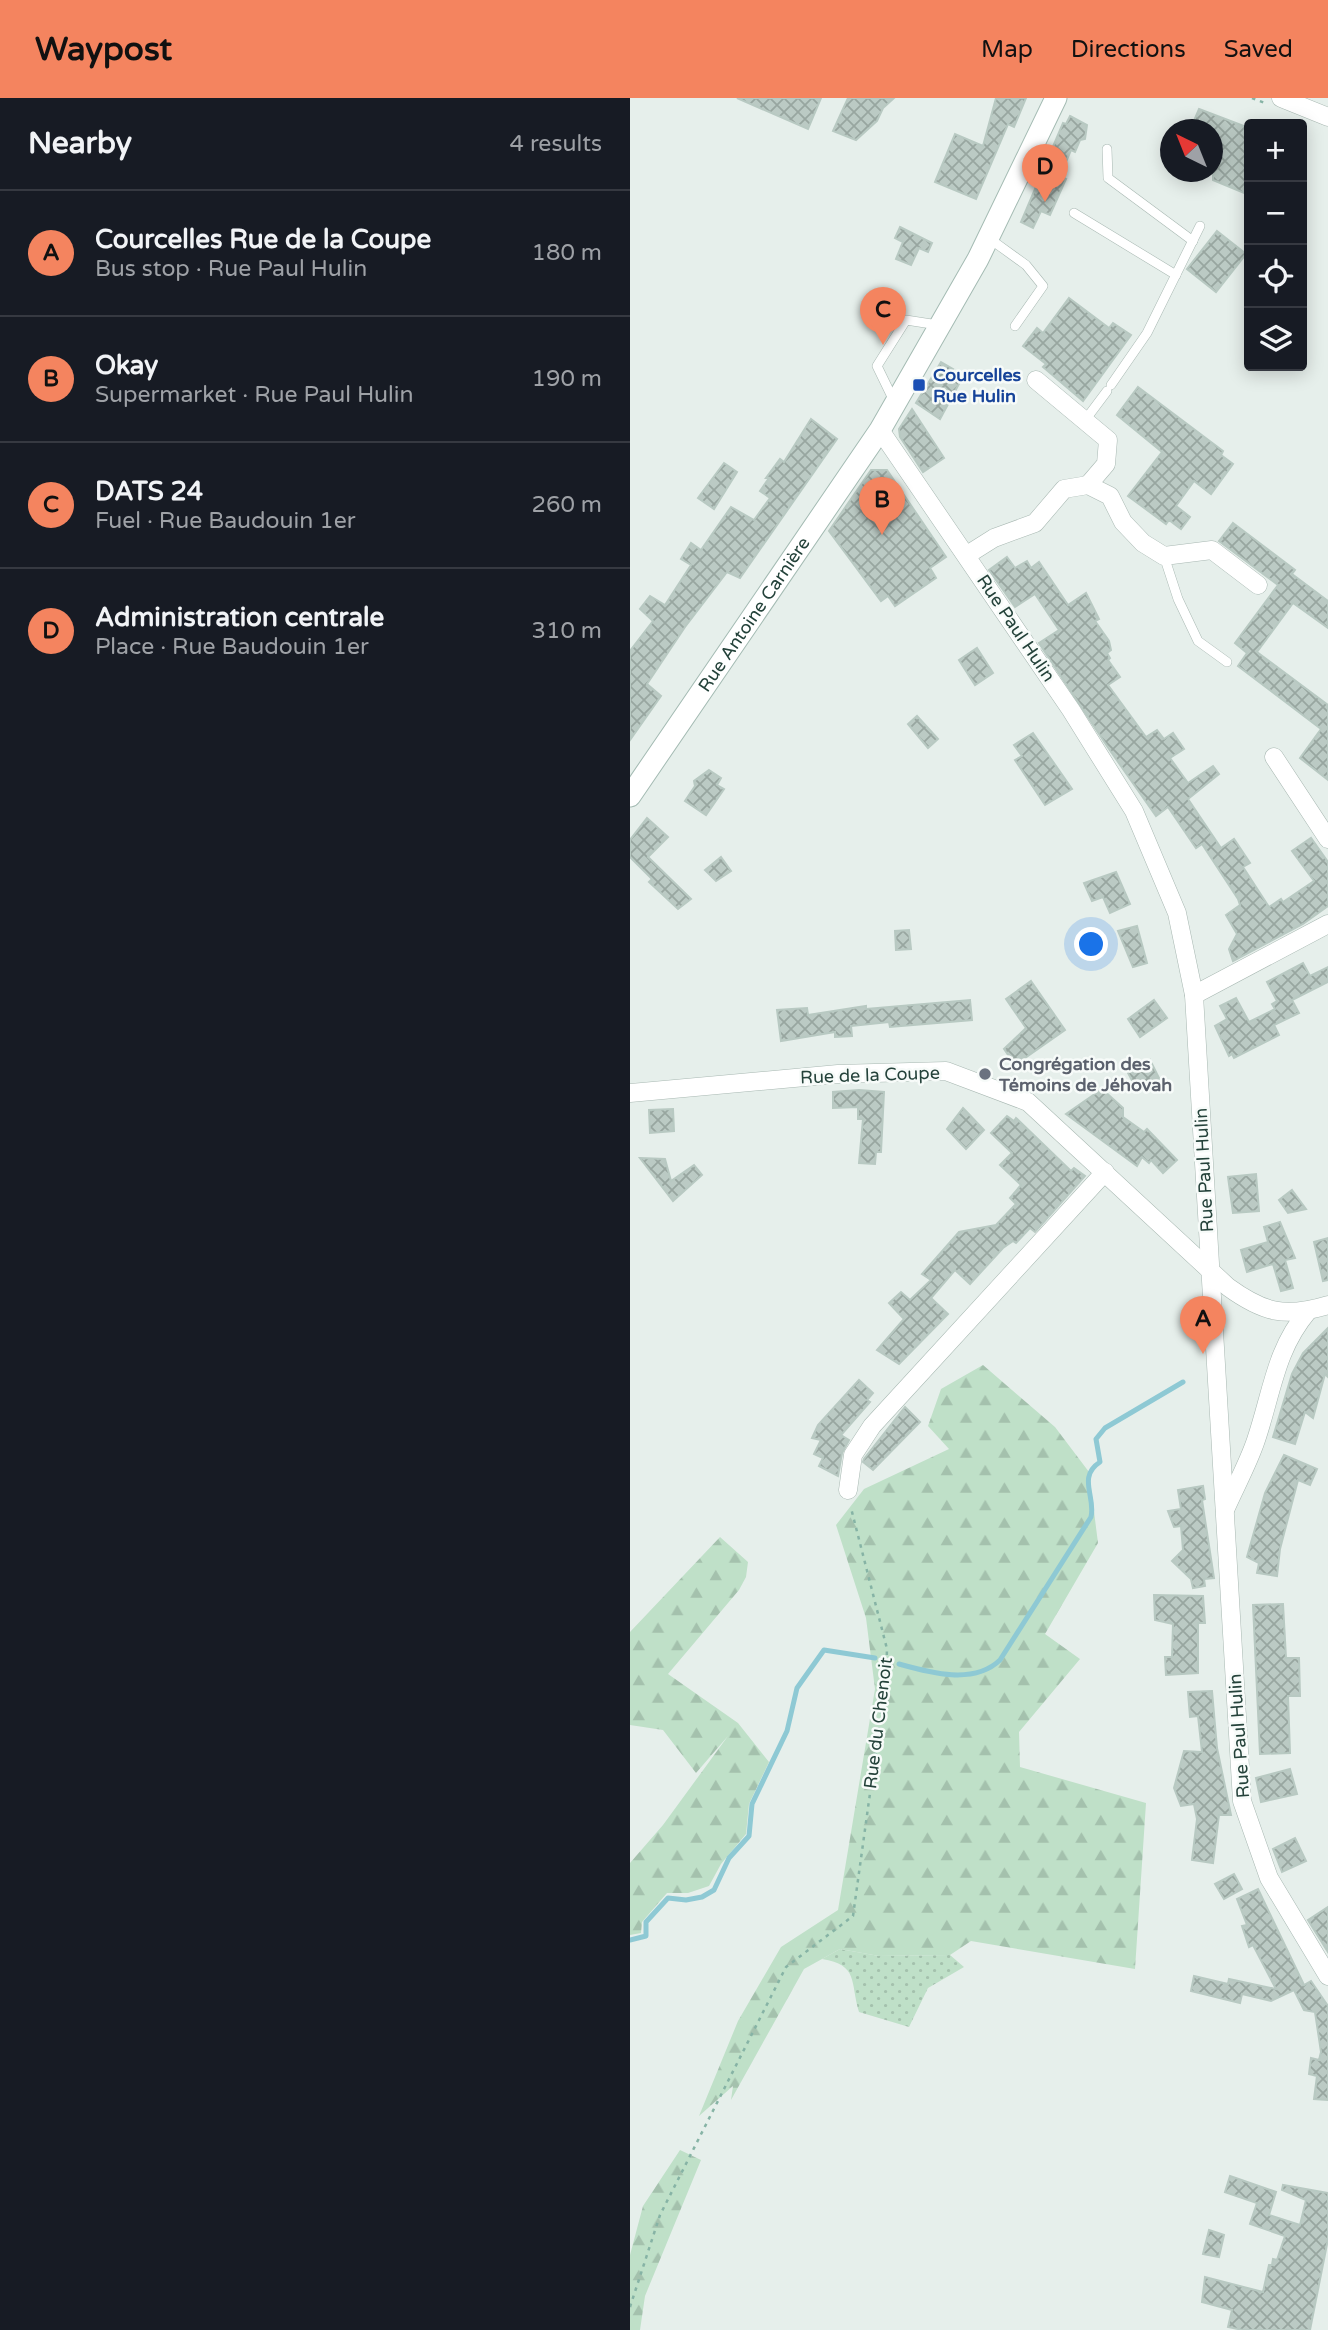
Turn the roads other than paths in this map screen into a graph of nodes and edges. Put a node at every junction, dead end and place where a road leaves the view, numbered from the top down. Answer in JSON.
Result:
{"nodes":[{"id":1,"x":1056,"y":98,"type":"edge"},
{"id":2,"x":1282,"y":98,"type":"edge"},
{"id":3,"x":1328,"y":117,"type":"edge"},
{"id":4,"x":1107,"y":149,"type":"dead end"},
{"id":5,"x":1074,"y":213,"type":"dead end"},
{"id":6,"x":1200,"y":226,"type":"dead end"},
{"id":7,"x":988,"y":238,"type":"junction"},
{"id":8,"x":1193,"y":241,"type":"junction"},
{"id":9,"x":1176,"y":275,"type":"junction"},
{"id":10,"x":940,"y":326,"type":"junction"},
{"id":11,"x":1015,"y":326,"type":"dead end"},
{"id":12,"x":1036,"y":380,"type":"dead end"},
{"id":13,"x":895,"y":403,"type":"junction"},
{"id":14,"x":1086,"y":419,"type":"junction"},
{"id":15,"x":880,"y":430,"type":"junction"},
{"id":16,"x":1088,"y":485,"type":"junction"},
{"id":17,"x":967,"y":555,"type":"junction"},
{"id":18,"x":1164,"y":555,"type":"junction"},
{"id":19,"x":1258,"y":585,"type":"dead end"},
{"id":20,"x":1227,"y":662,"type":"dead end"},
{"id":21,"x":1273,"y":757,"type":"dead end"},
{"id":22,"x":630,"y":796,"type":"edge"},
{"id":23,"x":1328,"y":839,"type":"edge"},
{"id":24,"x":1328,"y":924,"type":"edge"},
{"id":25,"x":1194,"y":995,"type":"junction"},
{"id":26,"x":630,"y":1093,"type":"edge"},
{"id":27,"x":1105,"y":1172,"type":"junction"},
{"id":28,"x":1210,"y":1268,"type":"junction"},
{"id":29,"x":1328,"y":1305,"type":"edge"},
{"id":30,"x":1308,"y":1311,"type":"junction"},
{"id":31,"x":848,"y":1490,"type":"road end"},
{"id":32,"x":1224,"y":1511,"type":"junction"},
{"id":33,"x":1328,"y":1976,"type":"edge"}],
"edges":[{"from":1,"to":7,"type":"main road","name":"Rue Antoine Carnière"},
{"from":2,"to":3,"type":"street"},
{"from":4,"to":8,"type":"lane"},
{"from":5,"to":9,"type":"lane"},
{"from":6,"to":8,"type":"lane"},
{"from":7,"to":10,"type":"main road","name":"Rue Antoine Carnière"},
{"from":7,"to":11,"type":"lane"},
{"from":8,"to":9,"type":"lane"},
{"from":9,"to":14,"type":"lane"},
{"from":10,"to":13,"type":"main road","name":"Rue Antoine Carnière"},
{"from":10,"to":13,"type":"lane"},
{"from":12,"to":14,"type":"street"},
{"from":13,"to":15,"type":"main road","name":"Rue Antoine Carnière"},
{"from":14,"to":16,"type":"street"},
{"from":15,"to":17,"type":"street","name":"Rue Paul Hulin"},
{"from":15,"to":22,"type":"main road","name":"Rue Antoine Carnière"},
{"from":16,"to":17,"type":"street"},
{"from":16,"to":18,"type":"street"},
{"from":17,"to":25,"type":"street","name":"Rue Paul Hulin"},
{"from":18,"to":19,"type":"street"},
{"from":18,"to":20,"type":"lane"},
{"from":21,"to":23,"type":"street"},
{"from":24,"to":25,"type":"street"},
{"from":25,"to":28,"type":"street","name":"Rue Paul Hulin"},
{"from":26,"to":27,"type":"street","name":"Rue de la Coupe"},
{"from":27,"to":28,"type":"street","name":"Rue de la Coupe"},
{"from":27,"to":31,"type":"street"},
{"from":28,"to":30,"type":"street","name":"Rue de la Coupe"},
{"from":28,"to":32,"type":"street","name":"Rue Paul Hulin"},
{"from":29,"to":30,"type":"street","name":"Rue de la Coupe"},
{"from":30,"to":32,"type":"street"},
{"from":32,"to":33,"type":"street","name":"Rue Paul Hulin"}]}
